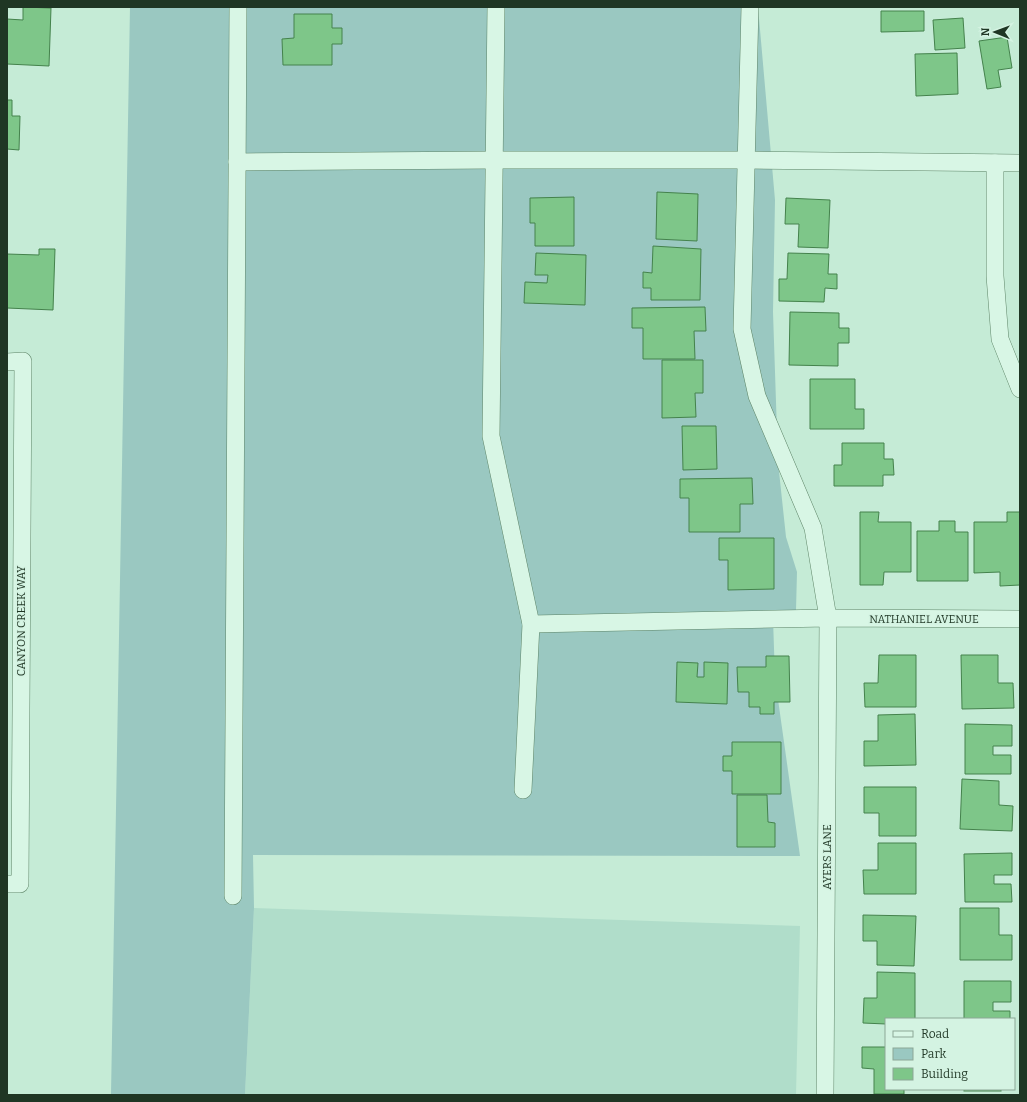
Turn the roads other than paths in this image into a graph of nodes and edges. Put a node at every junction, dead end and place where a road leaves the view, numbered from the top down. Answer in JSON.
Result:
{"nodes":[{"id":1,"x":238,"y":7,"type":"edge"},
{"id":2,"x":496,"y":7,"type":"edge"},
{"id":3,"x":750,"y":7,"type":"edge"},
{"id":4,"x":494,"y":160,"type":"junction"},
{"id":5,"x":747,"y":160,"type":"junction"},
{"id":6,"x":237,"y":162,"type":"junction"},
{"id":7,"x":995,"y":163,"type":"junction"},
{"id":8,"x":1020,"y":163,"type":"edge"},
{"id":9,"x":7,"y":362,"type":"edge"},
{"id":10,"x":1020,"y":389,"type":"edge"},
{"id":11,"x":828,"y":618,"type":"junction"},
{"id":12,"x":1020,"y":619,"type":"edge"},
{"id":13,"x":531,"y":624,"type":"junction"},
{"id":14,"x":523,"y":790,"type":"dead end"},
{"id":15,"x":7,"y":884,"type":"edge"},
{"id":16,"x":233,"y":896,"type":"dead end"},
{"id":17,"x":825,"y":1095,"type":"edge"}],
"edges":[{"from":1,"to":6,"type":"street"},
{"from":2,"to":4,"type":"street"},
{"from":3,"to":5,"type":"street","name":"AYERS LANE"},
{"from":4,"to":5,"type":"street"},
{"from":4,"to":6,"type":"street"},
{"from":4,"to":13,"type":"street"},
{"from":5,"to":7,"type":"street"},
{"from":5,"to":11,"type":"street","name":"AYERS LANE"},
{"from":6,"to":16,"type":"street"},
{"from":7,"to":8,"type":"street"},
{"from":7,"to":10,"type":"street"},
{"from":9,"to":15,"type":"street","name":"CANYON CREEK WAY"},
{"from":11,"to":12,"type":"street","name":"NATHANIEL AVENUE"},
{"from":11,"to":13,"type":"street","name":"NATHANIEL AVENUE"},
{"from":11,"to":17,"type":"street","name":"AYERS LANE"},
{"from":13,"to":14,"type":"street"}]}
